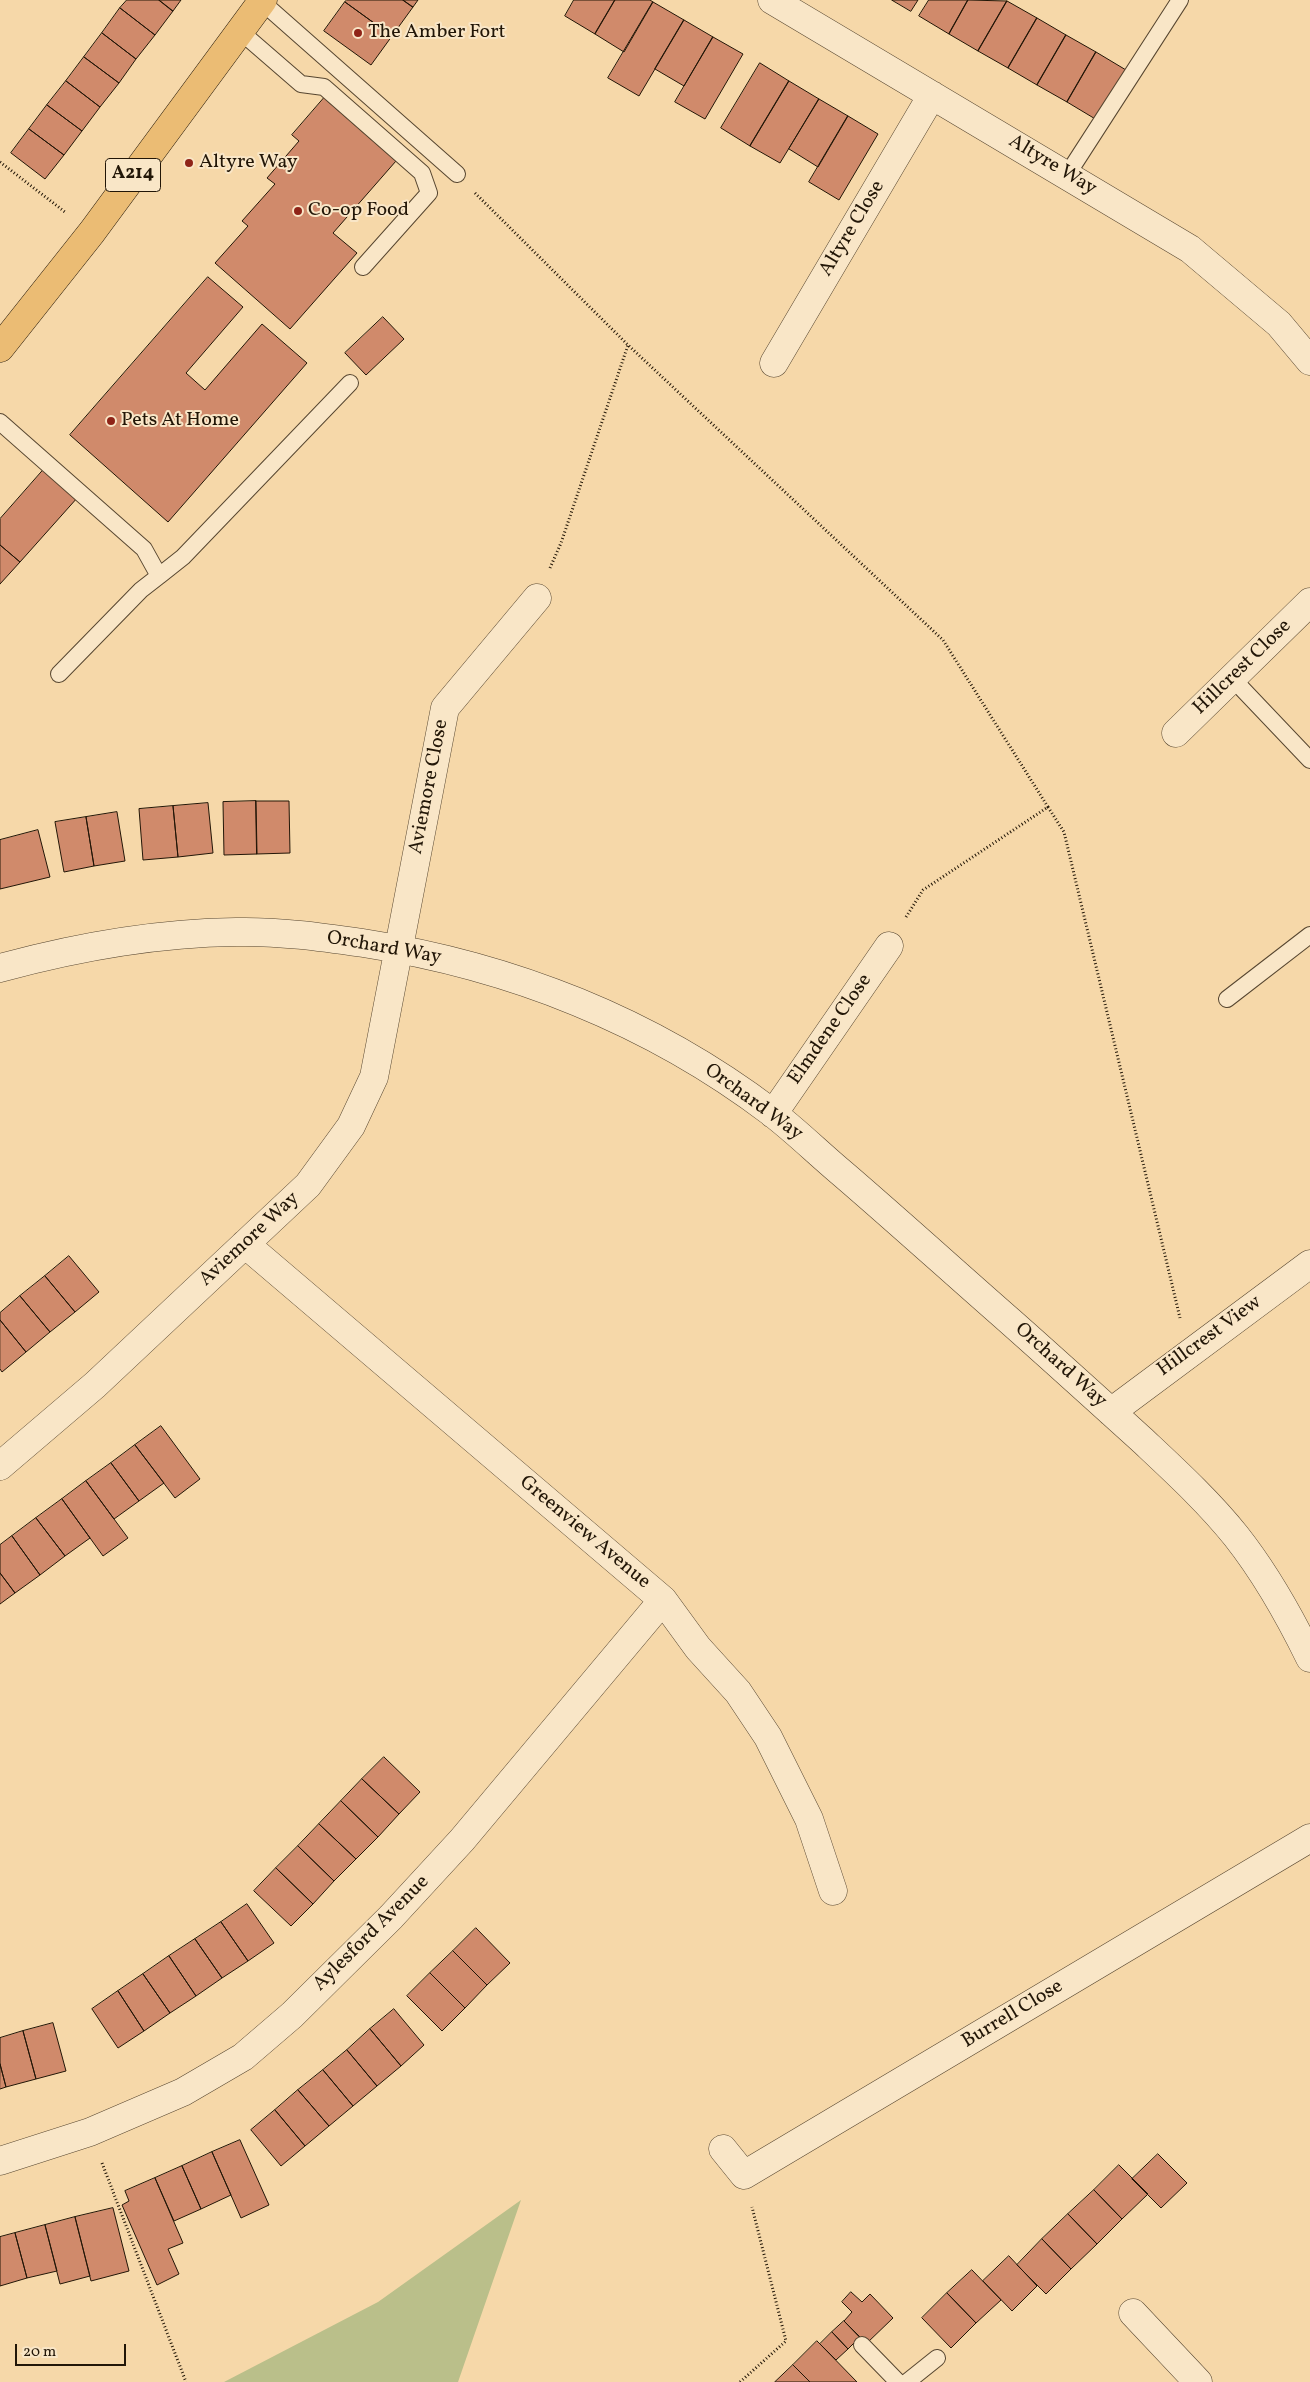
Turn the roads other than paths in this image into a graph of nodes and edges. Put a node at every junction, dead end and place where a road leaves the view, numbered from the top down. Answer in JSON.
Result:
{"nodes":[{"id":1,"x":772,"y":0,"type":"edge"},
{"id":2,"x":1180,"y":0,"type":"edge"},
{"id":3,"x":263,"y":1,"type":"edge"},
{"id":4,"x":241,"y":32,"type":"junction"},
{"id":5,"x":932,"y":95,"type":"junction"},
{"id":6,"x":457,"y":174,"type":"road end"},
{"id":7,"x":1067,"y":175,"type":"junction"},
{"id":8,"x":363,"y":267,"type":"dead end"},
{"id":9,"x":0,"y":348,"type":"edge"},
{"id":10,"x":1310,"y":361,"type":"edge"},
{"id":11,"x":774,"y":363,"type":"dead end"},
{"id":12,"x":350,"y":383,"type":"dead end"},
{"id":13,"x":0,"y":422,"type":"edge"},
{"id":14,"x":159,"y":576,"type":"junction"},
{"id":15,"x":537,"y":598,"type":"road end"},
{"id":16,"x":1310,"y":602,"type":"edge"},
{"id":17,"x":59,"y":674,"type":"dead end"},
{"id":18,"x":1232,"y":678,"type":"junction"},
{"id":19,"x":1176,"y":733,"type":"dead end"},
{"id":20,"x":1310,"y":760,"type":"edge"},
{"id":21,"x":1310,"y":935,"type":"edge"},
{"id":22,"x":889,"y":946,"type":"road end"},
{"id":23,"x":398,"y":949,"type":"junction"},
{"id":24,"x":0,"y":968,"type":"edge"},
{"id":25,"x":1227,"y":999,"type":"dead end"},
{"id":26,"x":774,"y":1114,"type":"junction"},
{"id":27,"x":245,"y":1244,"type":"junction"},
{"id":28,"x":1310,"y":1264,"type":"edge"},
{"id":29,"x":1111,"y":1412,"type":"junction"},
{"id":30,"x":0,"y":1466,"type":"edge"},
{"id":31,"x":663,"y":1600,"type":"junction"},
{"id":32,"x":1310,"y":1658,"type":"edge"},
{"id":33,"x":1310,"y":1838,"type":"edge"},
{"id":34,"x":834,"y":1891,"type":"dead end"},
{"id":35,"x":723,"y":2149,"type":"dead end"},
{"id":36,"x":0,"y":2161,"type":"edge"},
{"id":37,"x":1133,"y":2314,"type":"dead end"},
{"id":38,"x":862,"y":2345,"type":"dead end"},
{"id":39,"x":937,"y":2358,"type":"dead end"},
{"id":40,"x":898,"y":2382,"type":"edge"},
{"id":41,"x":907,"y":2382,"type":"edge"},
{"id":42,"x":1198,"y":2382,"type":"edge"}],
"edges":[{"from":1,"to":5,"type":"street","name":"Altyre Way"},
{"from":2,"to":7,"type":"lane"},
{"from":3,"to":4,"type":"main road","number":"A214"},
{"from":3,"to":6,"type":"lane"},
{"from":4,"to":8,"type":"lane"},
{"from":4,"to":9,"type":"main road","number":"A214"},
{"from":5,"to":7,"type":"street","name":"Altyre Way"},
{"from":5,"to":11,"type":"street","name":"Altyre Close"},
{"from":7,"to":10,"type":"street","name":"Altyre Way"},
{"from":12,"to":14,"type":"lane"},
{"from":13,"to":14,"type":"lane"},
{"from":14,"to":17,"type":"lane"},
{"from":15,"to":23,"type":"street","name":"Aviemore Close"},
{"from":16,"to":18,"type":"street","name":"Hillcrest Close"},
{"from":18,"to":19,"type":"street","name":"Hillcrest Close"},
{"from":18,"to":20,"type":"lane"},
{"from":21,"to":25,"type":"lane"},
{"from":22,"to":26,"type":"street","name":"Elmdene Close"},
{"from":23,"to":24,"type":"street","name":"Orchard Way"},
{"from":23,"to":26,"type":"street","name":"Orchard Way"},
{"from":23,"to":27,"type":"street","name":"Aviemore Way"},
{"from":26,"to":29,"type":"street","name":"Orchard Way"},
{"from":27,"to":30,"type":"street","name":"Aviemore Way"},
{"from":27,"to":31,"type":"street","name":"Greenview Avenue"},
{"from":28,"to":29,"type":"street","name":"Hillcrest View"},
{"from":29,"to":32,"type":"street","name":"Orchard Way"},
{"from":31,"to":34,"type":"street","name":"Greenview Avenue"},
{"from":31,"to":36,"type":"street","name":"Aylesford Avenue"},
{"from":33,"to":35,"type":"street","name":"Burrell Close"},
{"from":37,"to":42,"type":"street"},
{"from":38,"to":40,"type":"lane"},
{"from":39,"to":41,"type":"lane"}]}
